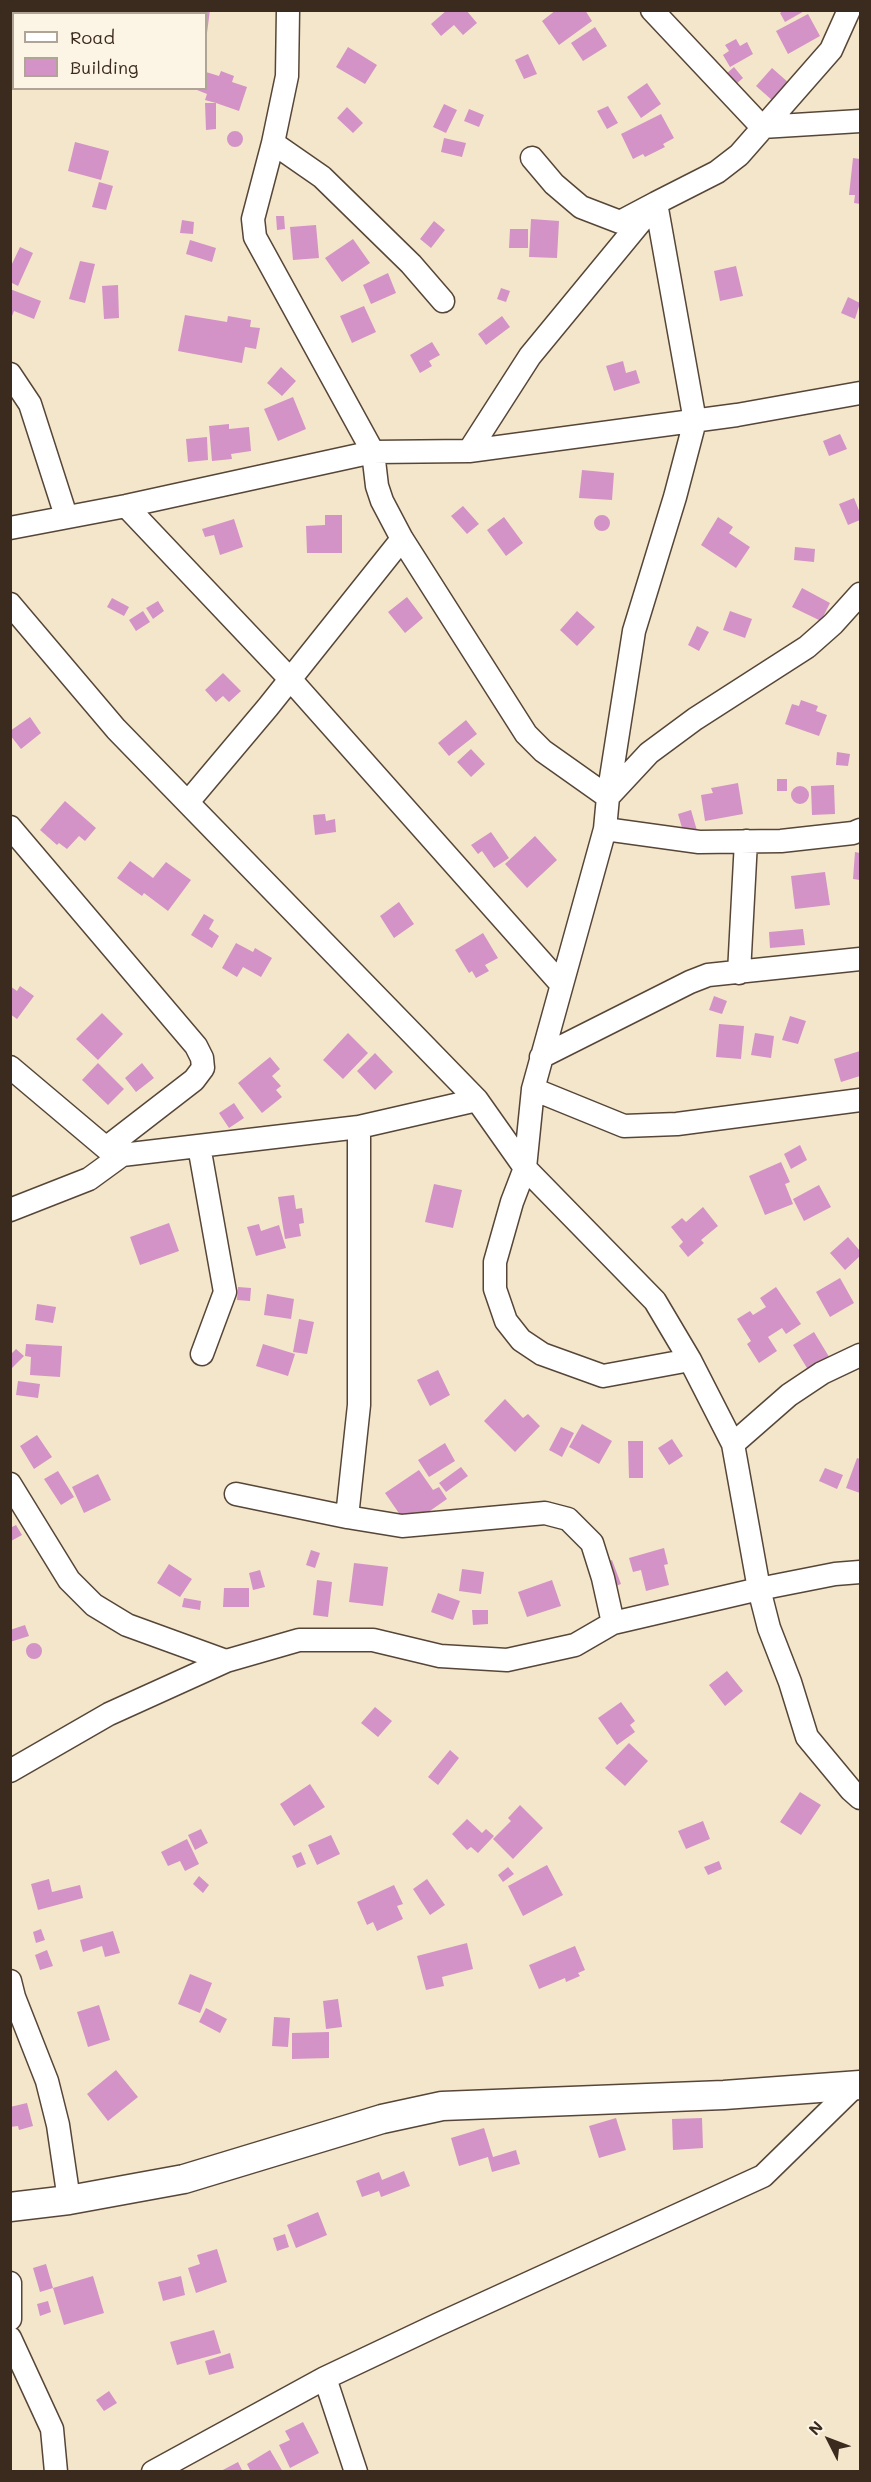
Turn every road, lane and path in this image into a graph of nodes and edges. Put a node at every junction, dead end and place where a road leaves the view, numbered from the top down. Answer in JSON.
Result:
{"nodes":[{"id":1,"x":288,"y":10,"type":"edge"},
{"id":2,"x":652,"y":10,"type":"edge"},
{"id":3,"x":849,"y":10,"type":"edge"},
{"id":4,"x":861,"y":121,"type":"edge"},
{"id":5,"x":762,"y":128,"type":"junction"},
{"id":6,"x":273,"y":143,"type":"junction"},
{"id":7,"x":532,"y":158,"type":"dead end"},
{"id":8,"x":656,"y":203,"type":"junction"},
{"id":9,"x":443,"y":301,"type":"dead end"},
{"id":10,"x":10,"y":375,"type":"edge"},
{"id":11,"x":861,"y":393,"type":"edge"},
{"id":12,"x":695,"y":421,"type":"junction"},
{"id":13,"x":469,"y":451,"type":"junction"},
{"id":14,"x":373,"y":452,"type":"junction"},
{"id":15,"x":126,"y":506,"type":"junction"},
{"id":16,"x":66,"y":516,"type":"junction"},
{"id":17,"x":10,"y":528,"type":"edge"},
{"id":18,"x":402,"y":539,"type":"junction"},
{"id":19,"x":861,"y":594,"type":"edge"},
{"id":20,"x":13,"y":610,"type":"edge"},
{"id":21,"x":290,"y":679,"type":"junction"},
{"id":22,"x":608,"y":797,"type":"junction"},
{"id":23,"x":188,"y":802,"type":"junction"},
{"id":24,"x":10,"y":827,"type":"edge"},
{"id":25,"x":605,"y":829,"type":"junction"},
{"id":26,"x":861,"y":830,"type":"edge"},
{"id":27,"x":746,"y":841,"type":"junction"},
{"id":28,"x":861,"y":959,"type":"edge"},
{"id":29,"x":738,"y":973,"type":"junction"},
{"id":30,"x":561,"y":984,"type":"junction"},
{"id":31,"x":541,"y":1057,"type":"junction"},
{"id":32,"x":10,"y":1067,"type":"edge"},
{"id":33,"x":533,"y":1089,"type":"junction"},
{"id":34,"x":477,"y":1100,"type":"junction"},
{"id":35,"x":861,"y":1100,"type":"edge"},
{"id":36,"x":359,"y":1127,"type":"junction"},
{"id":37,"x":199,"y":1146,"type":"junction"},
{"id":38,"x":114,"y":1152,"type":"junction"},
{"id":39,"x":525,"y":1168,"type":"junction"},
{"id":40,"x":10,"y":1210,"type":"edge"},
{"id":41,"x":202,"y":1354,"type":"dead end"},
{"id":42,"x":861,"y":1354,"type":"edge"},
{"id":43,"x":690,"y":1360,"type":"junction"},
{"id":44,"x":733,"y":1444,"type":"junction"},
{"id":45,"x":10,"y":1484,"type":"edge"},
{"id":46,"x":236,"y":1494,"type":"dead end"},
{"id":47,"x":347,"y":1517,"type":"junction"},
{"id":48,"x":861,"y":1572,"type":"edge"},
{"id":49,"x":759,"y":1589,"type":"junction"},
{"id":50,"x":613,"y":1623,"type":"junction"},
{"id":51,"x":226,"y":1661,"type":"junction"},
{"id":52,"x":10,"y":1771,"type":"edge"},
{"id":53,"x":861,"y":1798,"type":"edge"},
{"id":54,"x":10,"y":1981,"type":"edge"},
{"id":55,"x":857,"y":2086,"type":"edge"},
{"id":56,"x":69,"y":2200,"type":"junction"},
{"id":57,"x":10,"y":2206,"type":"edge"},
{"id":58,"x":10,"y":2283,"type":"edge"},
{"id":59,"x":10,"y":2319,"type":"edge"},
{"id":60,"x":10,"y":2338,"type":"edge"},
{"id":61,"x":326,"y":2379,"type":"junction"},
{"id":62,"x":56,"y":2472,"type":"edge"},
{"id":63,"x":153,"y":2472,"type":"edge"},
{"id":64,"x":356,"y":2472,"type":"edge"}],
"edges":[{"from":1,"to":6,"type":"street"},
{"from":2,"to":5,"type":"street"},
{"from":3,"to":5,"type":"street"},
{"from":4,"to":5,"type":"street"},
{"from":5,"to":8,"type":"street"},
{"from":6,"to":9,"type":"street"},
{"from":6,"to":14,"type":"street"},
{"from":7,"to":8,"type":"street"},
{"from":8,"to":12,"type":"street"},
{"from":8,"to":13,"type":"street"},
{"from":10,"to":16,"type":"street"},
{"from":11,"to":12,"type":"street"},
{"from":12,"to":13,"type":"street"},
{"from":12,"to":22,"type":"street"},
{"from":13,"to":14,"type":"street"},
{"from":14,"to":15,"type":"street"},
{"from":14,"to":18,"type":"street"},
{"from":15,"to":16,"type":"street"},
{"from":15,"to":21,"type":"street"},
{"from":16,"to":17,"type":"street"},
{"from":18,"to":21,"type":"street"},
{"from":18,"to":22,"type":"street"},
{"from":19,"to":22,"type":"street"},
{"from":20,"to":23,"type":"street"},
{"from":21,"to":23,"type":"street"},
{"from":21,"to":30,"type":"street"},
{"from":22,"to":25,"type":"street"},
{"from":23,"to":34,"type":"street"},
{"from":24,"to":38,"type":"street"},
{"from":25,"to":27,"type":"street"},
{"from":25,"to":30,"type":"street"},
{"from":26,"to":27,"type":"street"},
{"from":27,"to":29,"type":"street"},
{"from":28,"to":29,"type":"street"},
{"from":29,"to":31,"type":"street"},
{"from":30,"to":31,"type":"street"},
{"from":31,"to":33,"type":"street"},
{"from":32,"to":38,"type":"street"},
{"from":33,"to":35,"type":"street"},
{"from":33,"to":39,"type":"street"},
{"from":34,"to":36,"type":"street"},
{"from":34,"to":39,"type":"street"},
{"from":36,"to":37,"type":"street"},
{"from":36,"to":47,"type":"street"},
{"from":37,"to":38,"type":"street"},
{"from":37,"to":41,"type":"street"},
{"from":38,"to":40,"type":"street"},
{"from":39,"to":43,"type":"street"},
{"from":39,"to":43,"type":"street"},
{"from":42,"to":44,"type":"street"},
{"from":43,"to":44,"type":"street"},
{"from":44,"to":49,"type":"street"},
{"from":45,"to":51,"type":"street"},
{"from":46,"to":47,"type":"street"},
{"from":47,"to":50,"type":"street"},
{"from":48,"to":49,"type":"street"},
{"from":49,"to":50,"type":"street"},
{"from":49,"to":53,"type":"street"},
{"from":50,"to":51,"type":"street"},
{"from":51,"to":52,"type":"street"},
{"from":54,"to":56,"type":"street"},
{"from":55,"to":56,"type":"street"},
{"from":55,"to":61,"type":"street"},
{"from":56,"to":57,"type":"street"},
{"from":58,"to":59,"type":"street"},
{"from":60,"to":62,"type":"street"},
{"from":61,"to":63,"type":"street"},
{"from":61,"to":64,"type":"street"}]}
